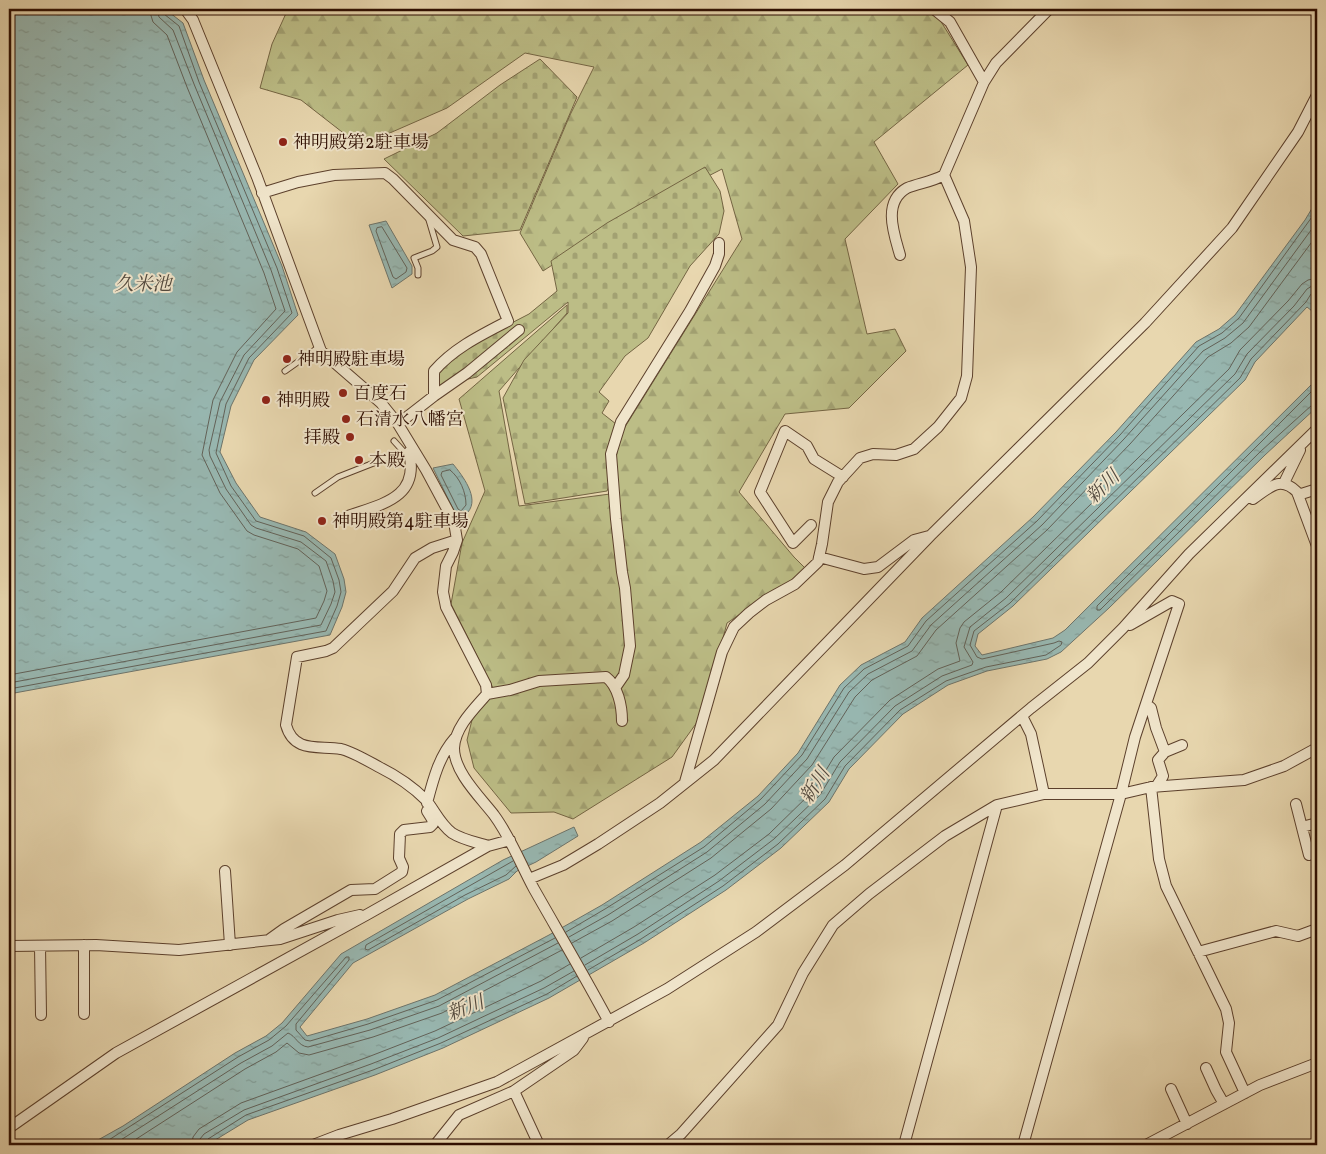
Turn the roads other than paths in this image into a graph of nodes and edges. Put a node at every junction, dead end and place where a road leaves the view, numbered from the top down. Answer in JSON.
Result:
{"nodes":[{"id":1,"x":186,"y":9,"type":"edge"},
{"id":2,"x":934,"y":9,"type":"edge"},
{"id":3,"x":1049,"y":9,"type":"edge"},
{"id":4,"x":984,"y":82,"type":"junction"},
{"id":5,"x":1317,"y":95,"type":"edge"},
{"id":6,"x":944,"y":175,"type":"junction"},
{"id":7,"x":262,"y":193,"type":"junction"},
{"id":8,"x":428,"y":215,"type":"junction"},
{"id":9,"x":719,"y":243,"type":"dead end"},
{"id":10,"x":900,"y":255,"type":"dead end"},
{"id":11,"x":418,"y":275,"type":"dead end"},
{"id":12,"x":519,"y":330,"type":"dead end"},
{"id":13,"x":320,"y":347,"type":"junction"},
{"id":14,"x":285,"y":371,"type":"dead end"},
{"id":15,"x":434,"y":396,"type":"junction"},
{"id":16,"x":398,"y":424,"type":"junction"},
{"id":17,"x":1317,"y":429,"type":"edge"},
{"id":18,"x":394,"y":441,"type":"dead end"},
{"id":19,"x":1304,"y":443,"type":"junction"},
{"id":20,"x":409,"y":452,"type":"junction"},
{"id":21,"x":843,"y":477,"type":"junction"},
{"id":22,"x":1284,"y":483,"type":"junction"},
{"id":23,"x":1317,"y":489,"type":"edge"},
{"id":24,"x":315,"y":493,"type":"dead end"},
{"id":25,"x":1298,"y":495,"type":"junction"},
{"id":26,"x":1231,"y":513,"type":"junction"},
{"id":27,"x":348,"y":516,"type":"dead end"},
{"id":28,"x":811,"y":525,"type":"dead end"},
{"id":29,"x":930,"y":536,"type":"junction"},
{"id":30,"x":457,"y":540,"type":"junction"},
{"id":31,"x":1317,"y":546,"type":"edge"},
{"id":32,"x":819,"y":557,"type":"junction"},
{"id":33,"x":1123,"y":628,"type":"junction"},
{"id":34,"x":615,"y":688,"type":"junction"},
{"id":35,"x":487,"y":694,"type":"junction"},
{"id":36,"x":1146,"y":704,"type":"junction"},
{"id":37,"x":1022,"y":716,"type":"junction"},
{"id":38,"x":622,"y":721,"type":"dead end"},
{"id":39,"x":457,"y":736,"type":"junction"},
{"id":40,"x":1182,"y":745,"type":"dead end"},
{"id":41,"x":1317,"y":748,"type":"edge"},
{"id":42,"x":1165,"y":752,"type":"junction"},
{"id":43,"x":685,"y":782,"type":"junction"},
{"id":44,"x":1153,"y":787,"type":"junction"},
{"id":45,"x":1044,"y":794,"type":"junction"},
{"id":46,"x":1121,"y":794,"type":"junction"},
{"id":47,"x":426,"y":802,"type":"junction"},
{"id":48,"x":1296,"y":804,"type":"dead end"},
{"id":49,"x":997,"y":805,"type":"junction"},
{"id":50,"x":1317,"y":823,"type":"edge"},
{"id":51,"x":1302,"y":828,"type":"junction"},
{"id":52,"x":510,"y":840,"type":"junction"},
{"id":53,"x":488,"y":846,"type":"junction"},
{"id":54,"x":1309,"y":855,"type":"dead end"},
{"id":55,"x":225,"y":871,"type":"dead end"},
{"id":56,"x":529,"y":880,"type":"junction"},
{"id":57,"x":368,"y":914,"type":"junction"},
{"id":58,"x":1317,"y":929,"type":"edge"},
{"id":59,"x":270,"y":939,"type":"junction"},
{"id":60,"x":84,"y":945,"type":"junction"},
{"id":61,"x":9,"y":946,"type":"edge"},
{"id":62,"x":40,"y":946,"type":"junction"},
{"id":63,"x":230,"y":946,"type":"junction"},
{"id":64,"x":1198,"y":952,"type":"junction"},
{"id":65,"x":84,"y":1014,"type":"dead end"},
{"id":66,"x":41,"y":1015,"type":"dead end"},
{"id":67,"x":606,"y":1018,"type":"junction"},
{"id":68,"x":585,"y":1035,"type":"junction"},
{"id":69,"x":1317,"y":1062,"type":"edge"},
{"id":70,"x":1206,"y":1068,"type":"dead end"},
{"id":71,"x":1171,"y":1089,"type":"dead end"},
{"id":72,"x":514,"y":1091,"type":"junction"},
{"id":73,"x":1245,"y":1093,"type":"junction"},
{"id":74,"x":1224,"y":1104,"type":"junction"},
{"id":75,"x":1187,"y":1124,"type":"junction"},
{"id":76,"x":9,"y":1128,"type":"edge"},
{"id":77,"x":339,"y":1135,"type":"junction"},
{"id":78,"x":313,"y":1145,"type":"edge"},
{"id":79,"x":333,"y":1145,"type":"edge"},
{"id":80,"x":435,"y":1145,"type":"edge"},
{"id":81,"x":539,"y":1145,"type":"edge"},
{"id":82,"x":668,"y":1145,"type":"edge"},
{"id":83,"x":904,"y":1145,"type":"edge"},
{"id":84,"x":1023,"y":1145,"type":"edge"},
{"id":85,"x":1146,"y":1145,"type":"edge"}],
"edges":[{"from":1,"to":7,"type":"street"},
{"from":2,"to":4,"type":"street"},
{"from":3,"to":4,"type":"street"},
{"from":4,"to":6,"type":"street"},
{"from":5,"to":29,"type":"street"},
{"from":6,"to":10,"type":"street"},
{"from":6,"to":21,"type":"street"},
{"from":7,"to":8,"type":"street"},
{"from":7,"to":13,"type":"street"},
{"from":8,"to":11,"type":"lane"},
{"from":8,"to":15,"type":"street"},
{"from":9,"to":34,"type":"street"},
{"from":12,"to":15,"type":"street"},
{"from":13,"to":14,"type":"lane"},
{"from":13,"to":16,"type":"street"},
{"from":15,"to":16,"type":"street"},
{"from":16,"to":20,"type":"street"},
{"from":17,"to":19,"type":"street"},
{"from":18,"to":20,"type":"lane"},
{"from":19,"to":22,"type":"street"},
{"from":19,"to":26,"type":"street"},
{"from":20,"to":24,"type":"lane"},
{"from":20,"to":27,"type":"street"},
{"from":20,"to":30,"type":"street"},
{"from":21,"to":28,"type":"street"},
{"from":21,"to":32,"type":"street"},
{"from":22,"to":25,"type":"street"},
{"from":22,"to":26,"type":"street"},
{"from":23,"to":25,"type":"street"},
{"from":25,"to":31,"type":"street"},
{"from":26,"to":33,"type":"street"},
{"from":29,"to":32,"type":"street"},
{"from":29,"to":43,"type":"street"},
{"from":30,"to":35,"type":"street"},
{"from":30,"to":47,"type":"street"},
{"from":32,"to":43,"type":"street"},
{"from":33,"to":36,"type":"street"},
{"from":33,"to":37,"type":"street"},
{"from":34,"to":35,"type":"street"},
{"from":34,"to":38,"type":"street"},
{"from":35,"to":39,"type":"street"},
{"from":36,"to":42,"type":"street"},
{"from":36,"to":46,"type":"street"},
{"from":37,"to":45,"type":"street"},
{"from":37,"to":67,"type":"street"},
{"from":39,"to":47,"type":"street"},
{"from":39,"to":52,"type":"street"},
{"from":40,"to":42,"type":"street"},
{"from":41,"to":44,"type":"street"},
{"from":42,"to":44,"type":"street"},
{"from":43,"to":56,"type":"street"},
{"from":44,"to":46,"type":"street"},
{"from":44,"to":64,"type":"street"},
{"from":45,"to":46,"type":"street"},
{"from":45,"to":49,"type":"street"},
{"from":46,"to":84,"type":"street"},
{"from":47,"to":53,"type":"street"},
{"from":47,"to":59,"type":"street"},
{"from":48,"to":51,"type":"street"},
{"from":49,"to":82,"type":"street"},
{"from":49,"to":83,"type":"street"},
{"from":50,"to":51,"type":"street"},
{"from":51,"to":54,"type":"street"},
{"from":52,"to":53,"type":"street"},
{"from":52,"to":56,"type":"street"},
{"from":53,"to":57,"type":"street"},
{"from":55,"to":63,"type":"street"},
{"from":56,"to":67,"type":"street"},
{"from":57,"to":59,"type":"street"},
{"from":57,"to":76,"type":"street"},
{"from":58,"to":64,"type":"street"},
{"from":59,"to":63,"type":"street"},
{"from":60,"to":62,"type":"street"},
{"from":60,"to":63,"type":"street"},
{"from":60,"to":65,"type":"street"},
{"from":61,"to":62,"type":"street"},
{"from":62,"to":66,"type":"street"},
{"from":64,"to":73,"type":"street"},
{"from":67,"to":68,"type":"street"},
{"from":68,"to":72,"type":"street"},
{"from":68,"to":77,"type":"street"},
{"from":69,"to":73,"type":"street"},
{"from":70,"to":74,"type":"street"},
{"from":71,"to":75,"type":"street"},
{"from":72,"to":80,"type":"street"},
{"from":72,"to":81,"type":"street"},
{"from":73,"to":74,"type":"street"},
{"from":74,"to":75,"type":"street"},
{"from":75,"to":85,"type":"street"},
{"from":77,"to":78,"type":"street"},
{"from":77,"to":79,"type":"street"}]}
